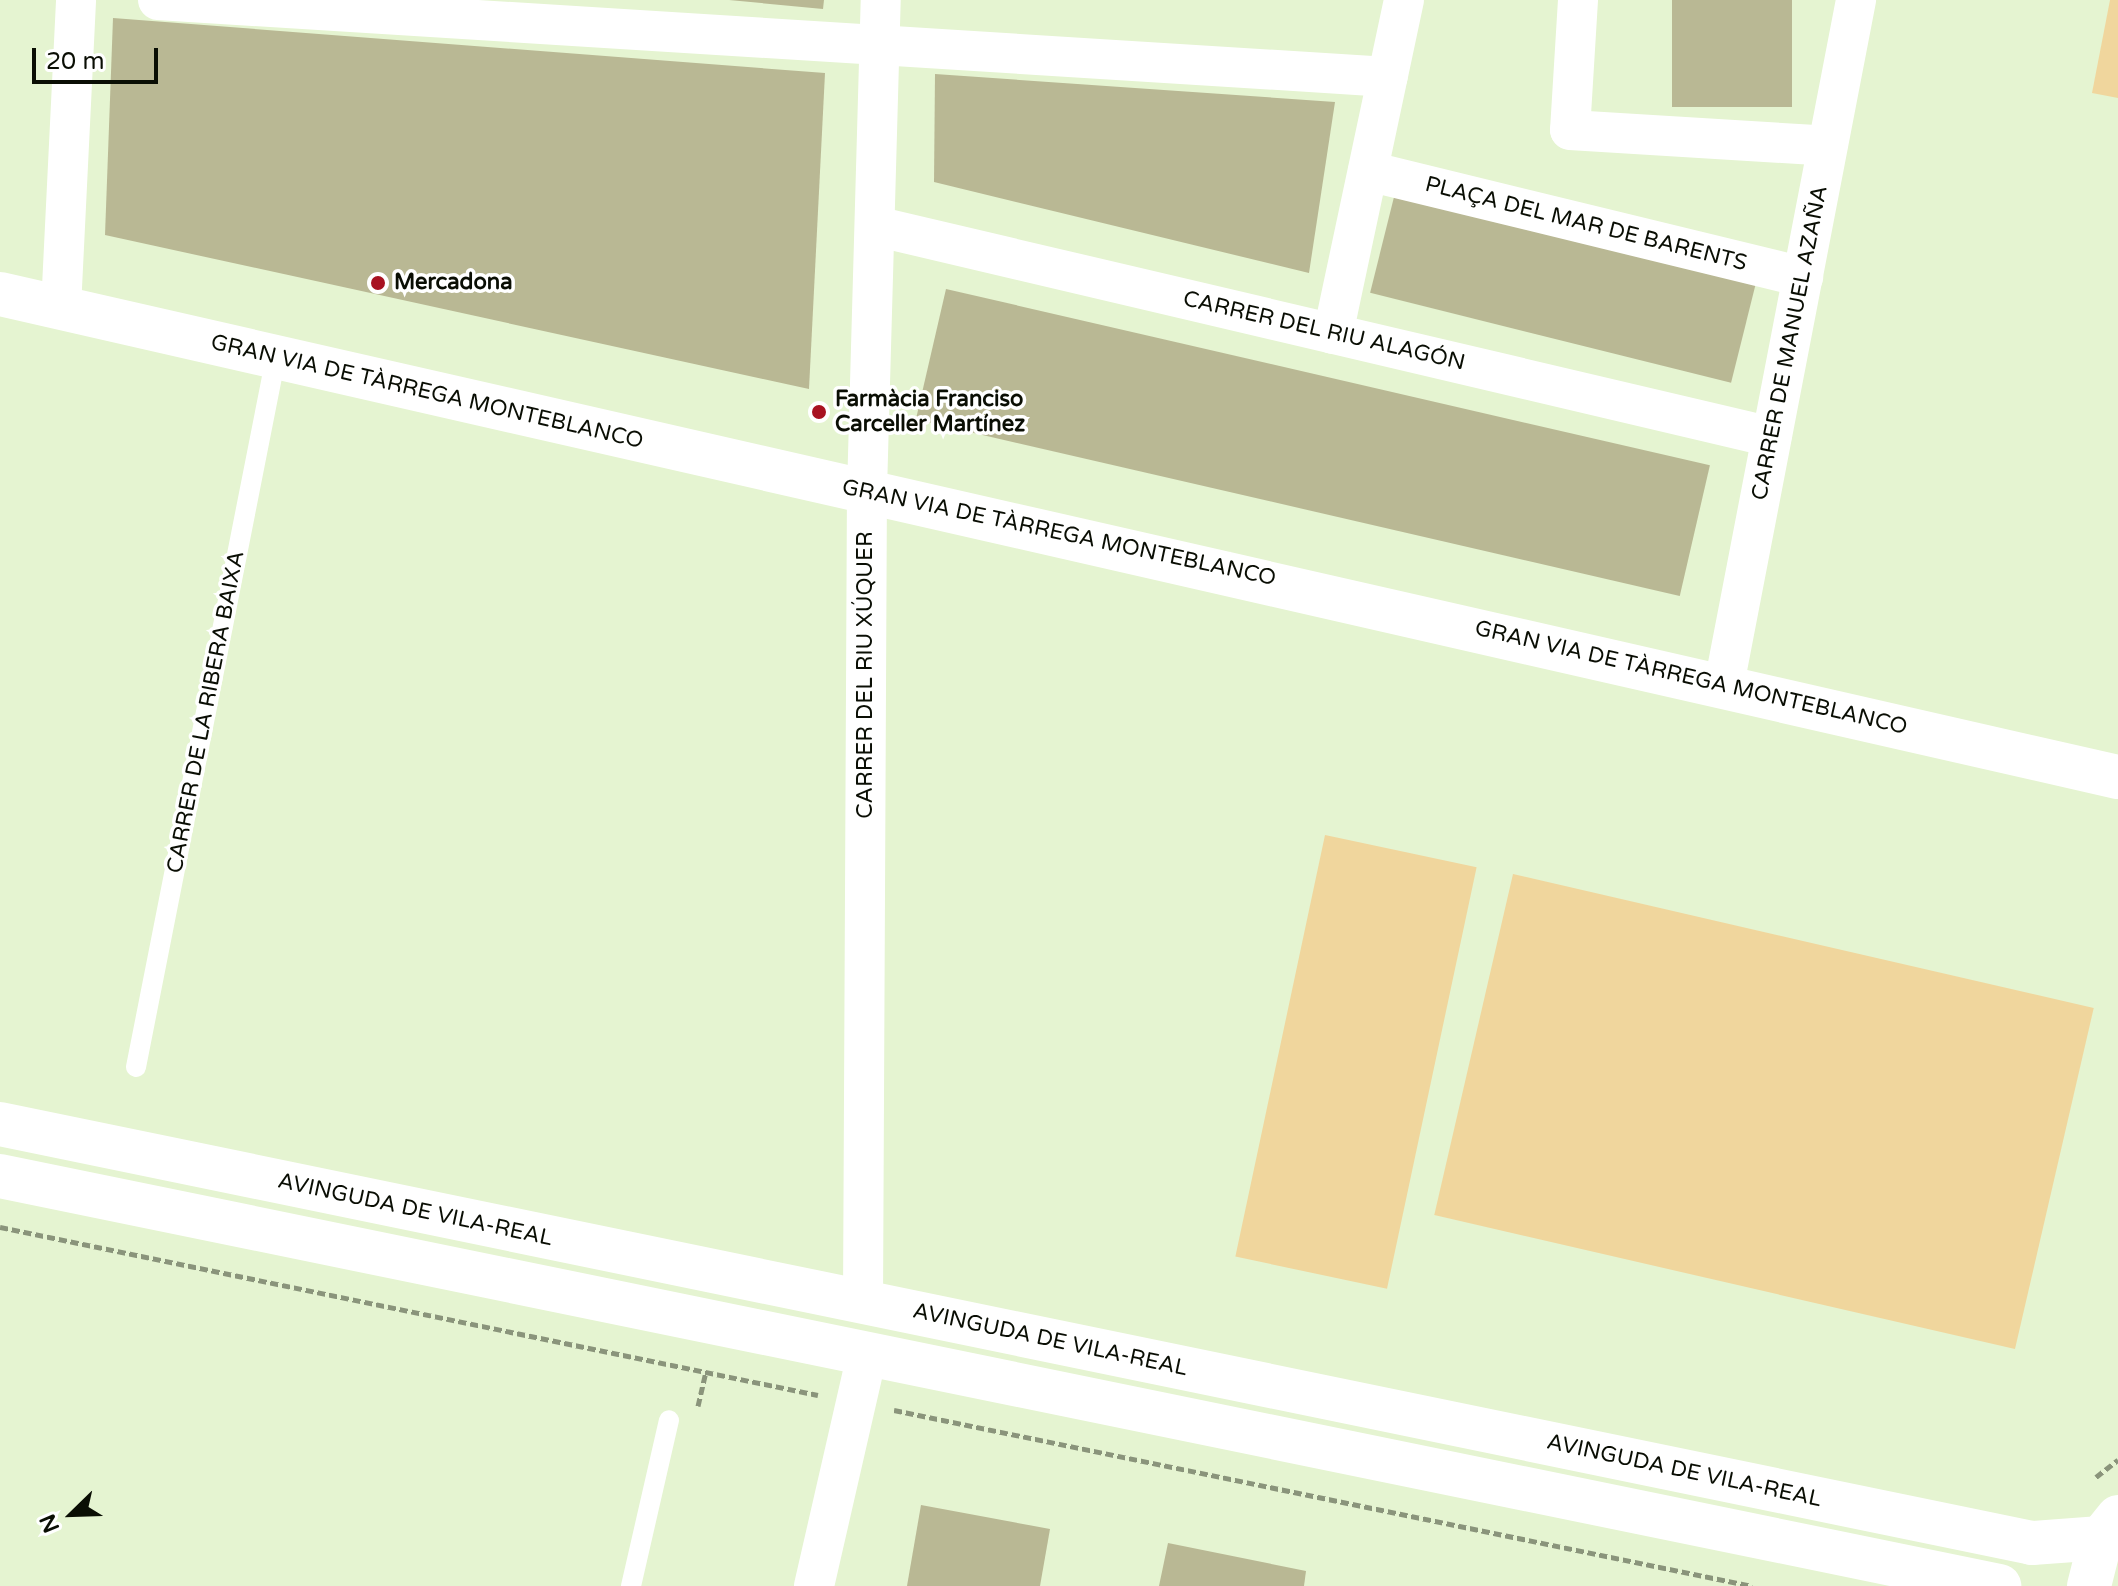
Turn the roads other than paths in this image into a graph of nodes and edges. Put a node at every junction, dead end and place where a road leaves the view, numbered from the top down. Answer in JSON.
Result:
{"nodes":[{"id":1,"x":76,"y":0,"type":"edge"},
{"id":2,"x":158,"y":0,"type":"edge"},
{"id":3,"x":881,"y":0,"type":"edge"},
{"id":4,"x":1404,"y":0,"type":"edge"},
{"id":5,"x":1578,"y":0,"type":"edge"},
{"id":6,"x":1856,"y":0,"type":"edge"},
{"id":7,"x":438,"y":9,"type":"edge"},
{"id":8,"x":880,"y":46,"type":"junction"},
{"id":9,"x":1388,"y":77,"type":"junction"},
{"id":10,"x":1828,"y":146,"type":"junction"},
{"id":11,"x":1368,"y":171,"type":"junction"},
{"id":12,"x":875,"y":226,"type":"junction"},
{"id":13,"x":1803,"y":277,"type":"junction"},
{"id":14,"x":0,"y":294,"type":"edge"},
{"id":15,"x":61,"y":308,"type":"junction"},
{"id":16,"x":1333,"y":334,"type":"junction"},
{"id":17,"x":276,"y":357,"type":"junction"},
{"id":18,"x":1772,"y":437,"type":"junction"},
{"id":19,"x":867,"y":491,"type":"junction"},
{"id":20,"x":1724,"y":685,"type":"junction"},
{"id":21,"x":2118,"y":777,"type":"edge"},
{"id":22,"x":136,"y":1067,"type":"dead end"},
{"id":23,"x":0,"y":1124,"type":"edge"},
{"id":24,"x":0,"y":1176,"type":"edge"},
{"id":25,"x":863,"y":1302,"type":"junction"},
{"id":26,"x":867,"y":1354,"type":"junction"},
{"id":27,"x":669,"y":1420,"type":"dead end"},
{"id":28,"x":2109,"y":1527,"type":"edge"},
{"id":29,"x":631,"y":1586,"type":"edge"},
{"id":30,"x":814,"y":1586,"type":"edge"},
{"id":31,"x":1999,"y":1586,"type":"edge"},
{"id":32,"x":2089,"y":1586,"type":"edge"}],
"edges":[{"from":1,"to":15,"type":"street"},
{"from":2,"to":7,"type":"street"},
{"from":3,"to":8,"type":"street","name":"CARRER DEL RIU XÚQUER"},
{"from":4,"to":9,"type":"street"},
{"from":5,"to":10,"type":"street"},
{"from":6,"to":10,"type":"street","name":"CARRER DE MANUEL AZAÑA"},
{"from":7,"to":8,"type":"street"},
{"from":8,"to":9,"type":"street"},
{"from":8,"to":12,"type":"street","name":"CARRER DEL RIU XÚQUER"},
{"from":9,"to":11,"type":"street"},
{"from":10,"to":13,"type":"street","name":"CARRER DE MANUEL AZAÑA"},
{"from":11,"to":13,"type":"street","name":"PLAÇA DEL MAR DE BARENTS"},
{"from":11,"to":16,"type":"street"},
{"from":12,"to":16,"type":"street","name":"CARRER DEL RIU ALAGÓN"},
{"from":12,"to":19,"type":"street","name":"CARRER DEL RIU XÚQUER"},
{"from":13,"to":18,"type":"street","name":"CARRER DE MANUEL AZAÑA"},
{"from":14,"to":15,"type":"main road","name":"GRAN VIA DE TÀRREGA MONTEBLANCO"},
{"from":15,"to":17,"type":"main road","name":"GRAN VIA DE TÀRREGA MONTEBLANCO"},
{"from":16,"to":18,"type":"street","name":"CARRER DEL RIU ALAGÓN"},
{"from":17,"to":19,"type":"main road","name":"GRAN VIA DE TÀRREGA MONTEBLANCO"},
{"from":17,"to":22,"type":"lane","name":"CARRER DE LA RIBERA BAIXA"},
{"from":18,"to":20,"type":"street","name":"CARRER DE MANUEL AZAÑA"},
{"from":19,"to":20,"type":"main road","name":"GRAN VIA DE TÀRREGA MONTEBLANCO"},
{"from":19,"to":25,"type":"street","name":"CARRER DEL RIU XÚQUER"},
{"from":20,"to":21,"type":"main road","name":"GRAN VIA DE TÀRREGA MONTEBLANCO"},
{"from":23,"to":25,"type":"main road","name":"AVINGUDA DE VILA-REAL"},
{"from":24,"to":26,"type":"main road"},
{"from":25,"to":28,"type":"main road","name":"AVINGUDA DE VILA-REAL"},
{"from":26,"to":30,"type":"street"},
{"from":26,"to":31,"type":"main road"},
{"from":27,"to":29,"type":"lane"},
{"from":28,"to":32,"type":"main road"}]}
